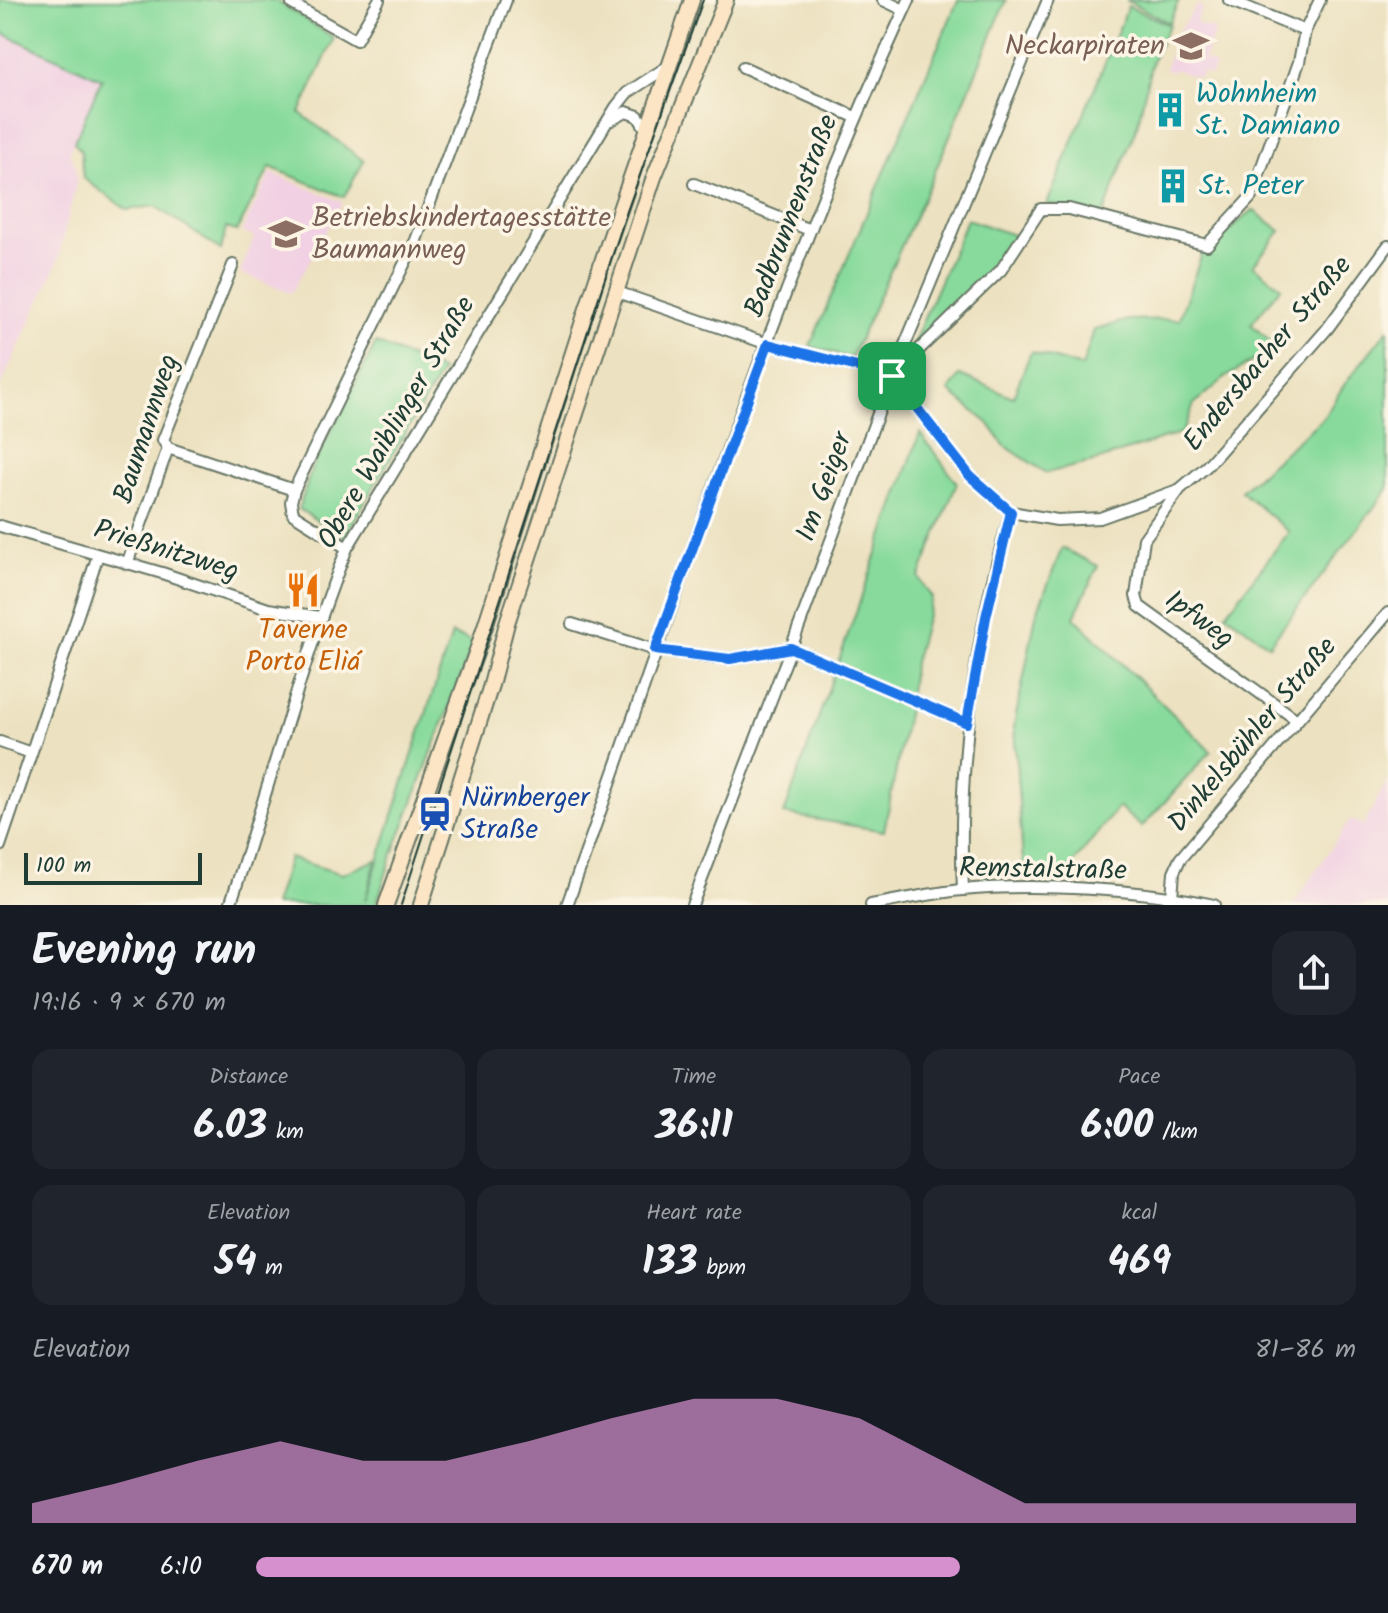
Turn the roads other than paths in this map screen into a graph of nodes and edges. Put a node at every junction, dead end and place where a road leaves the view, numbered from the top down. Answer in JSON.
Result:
{"nodes":[{"id":1,"x":291,"y":0,"type":"edge"},
{"id":2,"x":379,"y":0,"type":"edge"},
{"id":3,"x":506,"y":0,"type":"edge"},
{"id":4,"x":692,"y":0,"type":"edge"},
{"id":5,"x":726,"y":0,"type":"edge"},
{"id":6,"x":883,"y":0,"type":"edge"},
{"id":7,"x":1048,"y":0,"type":"edge"},
{"id":8,"x":1229,"y":0,"type":"edge"},
{"id":9,"x":1320,"y":0,"type":"edge"},
{"id":10,"x":907,"y":5,"type":"edge"},
{"id":11,"x":1305,"y":31,"type":"junction"},
{"id":12,"x":667,"y":67,"type":"junction"},
{"id":13,"x":743,"y":67,"type":"dead end"},
{"id":14,"x":855,"y":117,"type":"junction"},
{"id":15,"x":606,"y":124,"type":"junction"},
{"id":16,"x":646,"y":129,"type":"junction"},
{"id":17,"x":694,"y":184,"type":"dead end"},
{"id":18,"x":810,"y":230,"type":"junction"},
{"id":19,"x":1388,"y":246,"type":"edge"},
{"id":20,"x":233,"y":265,"type":"dead end"},
{"id":21,"x":617,"y":292,"type":"junction"},
{"id":22,"x":768,"y":344,"type":"junction"},
{"id":23,"x":892,"y":376,"type":"junction"},
{"id":24,"x":168,"y":448,"type":"junction"},
{"id":25,"x":1180,"y":489,"type":"junction"},
{"id":26,"x":294,"y":490,"type":"junction"},
{"id":27,"x":1011,"y":512,"type":"junction"},
{"id":28,"x":0,"y":526,"type":"edge"},
{"id":29,"x":347,"y":548,"type":"junction"},
{"id":30,"x":98,"y":555,"type":"junction"},
{"id":31,"x":127,"y":564,"type":"junction"},
{"id":32,"x":1388,"y":613,"type":"edge"},
{"id":33,"x":320,"y":617,"type":"junction"},
{"id":34,"x":572,"y":624,"type":"dead end"},
{"id":35,"x":791,"y":648,"type":"junction"},
{"id":36,"x":655,"y":650,"type":"junction"},
{"id":37,"x":1297,"y":720,"type":"junction"},
{"id":38,"x":967,"y":723,"type":"junction"},
{"id":39,"x":0,"y":742,"type":"edge"},
{"id":40,"x":31,"y":753,"type":"junction"},
{"id":41,"x":0,"y":846,"type":"edge"},
{"id":42,"x":963,"y":890,"type":"junction"},
{"id":43,"x":1172,"y":897,"type":"junction"},
{"id":44,"x":1136,"y":900,"type":"edge"},
{"id":45,"x":230,"y":905,"type":"edge"},
{"id":46,"x":386,"y":905,"type":"edge"},
{"id":47,"x":421,"y":905,"type":"edge"},
{"id":48,"x":567,"y":905,"type":"edge"},
{"id":49,"x":692,"y":905,"type":"edge"},
{"id":50,"x":871,"y":905,"type":"edge"},
{"id":51,"x":1214,"y":905,"type":"edge"}],
"edges":[{"from":1,"to":2,"type":"street"},
{"from":3,"to":26,"type":"street"},
{"from":4,"to":12,"type":"main road"},
{"from":5,"to":21,"type":"main road"},
{"from":6,"to":10,"type":"street"},
{"from":7,"to":23,"type":"street","name":"Im Geiger"},
{"from":8,"to":11,"type":"street"},
{"from":9,"to":11,"type":"street"},
{"from":10,"to":14,"type":"street","name":"Badbrunnenstraße"},
{"from":11,"to":23,"type":"street"},
{"from":12,"to":15,"type":"street","name":"Obere Waiblinger Straße"},
{"from":12,"to":16,"type":"main road"},
{"from":13,"to":14,"type":"street"},
{"from":14,"to":18,"type":"street","name":"Badbrunnenstraße"},
{"from":15,"to":16,"type":"street"},
{"from":15,"to":29,"type":"street","name":"Obere Waiblinger Straße"},
{"from":16,"to":46,"type":"main road"},
{"from":17,"to":18,"type":"street"},
{"from":18,"to":22,"type":"street","name":"Badbrunnenstraße"},
{"from":19,"to":25,"type":"street","name":"Endersbacher Straße"},
{"from":20,"to":24,"type":"street","name":"Baumannweg"},
{"from":21,"to":22,"type":"street"},
{"from":21,"to":47,"type":"main road"},
{"from":22,"to":23,"type":"street"},
{"from":22,"to":36,"type":"street","name":"Badbrunnenstraße"},
{"from":23,"to":27,"type":"street"},
{"from":23,"to":35,"type":"street","name":"Im Geiger"},
{"from":24,"to":26,"type":"street"},
{"from":24,"to":31,"type":"street","name":"Baumannweg"},
{"from":25,"to":27,"type":"street"},
{"from":25,"to":37,"type":"street","name":"Ipfweg"},
{"from":26,"to":29,"type":"street"},
{"from":27,"to":38,"type":"street"},
{"from":28,"to":30,"type":"street","name":"Prießnitzweg"},
{"from":29,"to":33,"type":"street","name":"Obere Waiblinger Straße"},
{"from":30,"to":31,"type":"street","name":"Prießnitzweg"},
{"from":30,"to":40,"type":"street"},
{"from":31,"to":33,"type":"street","name":"Prießnitzweg"},
{"from":32,"to":37,"type":"street","name":"Dinkelsbühler Straße"},
{"from":33,"to":45,"type":"street","name":"Obere Waiblinger Straße"},
{"from":34,"to":36,"type":"street"},
{"from":35,"to":36,"type":"street"},
{"from":35,"to":38,"type":"street"},
{"from":35,"to":49,"type":"street","name":"Im Geiger"},
{"from":36,"to":48,"type":"street","name":"Badbrunnenstraße"},
{"from":37,"to":43,"type":"street","name":"Dinkelsbühler Straße"},
{"from":38,"to":42,"type":"street"},
{"from":39,"to":40,"type":"street"},
{"from":40,"to":41,"type":"street"},
{"from":42,"to":44,"type":"street","name":"Remstalstraße"},
{"from":42,"to":50,"type":"street","name":"Remstalstraße"},
{"from":43,"to":44,"type":"street","name":"Remstalstraße"},
{"from":43,"to":51,"type":"street","name":"Remstalstraße"}]}
